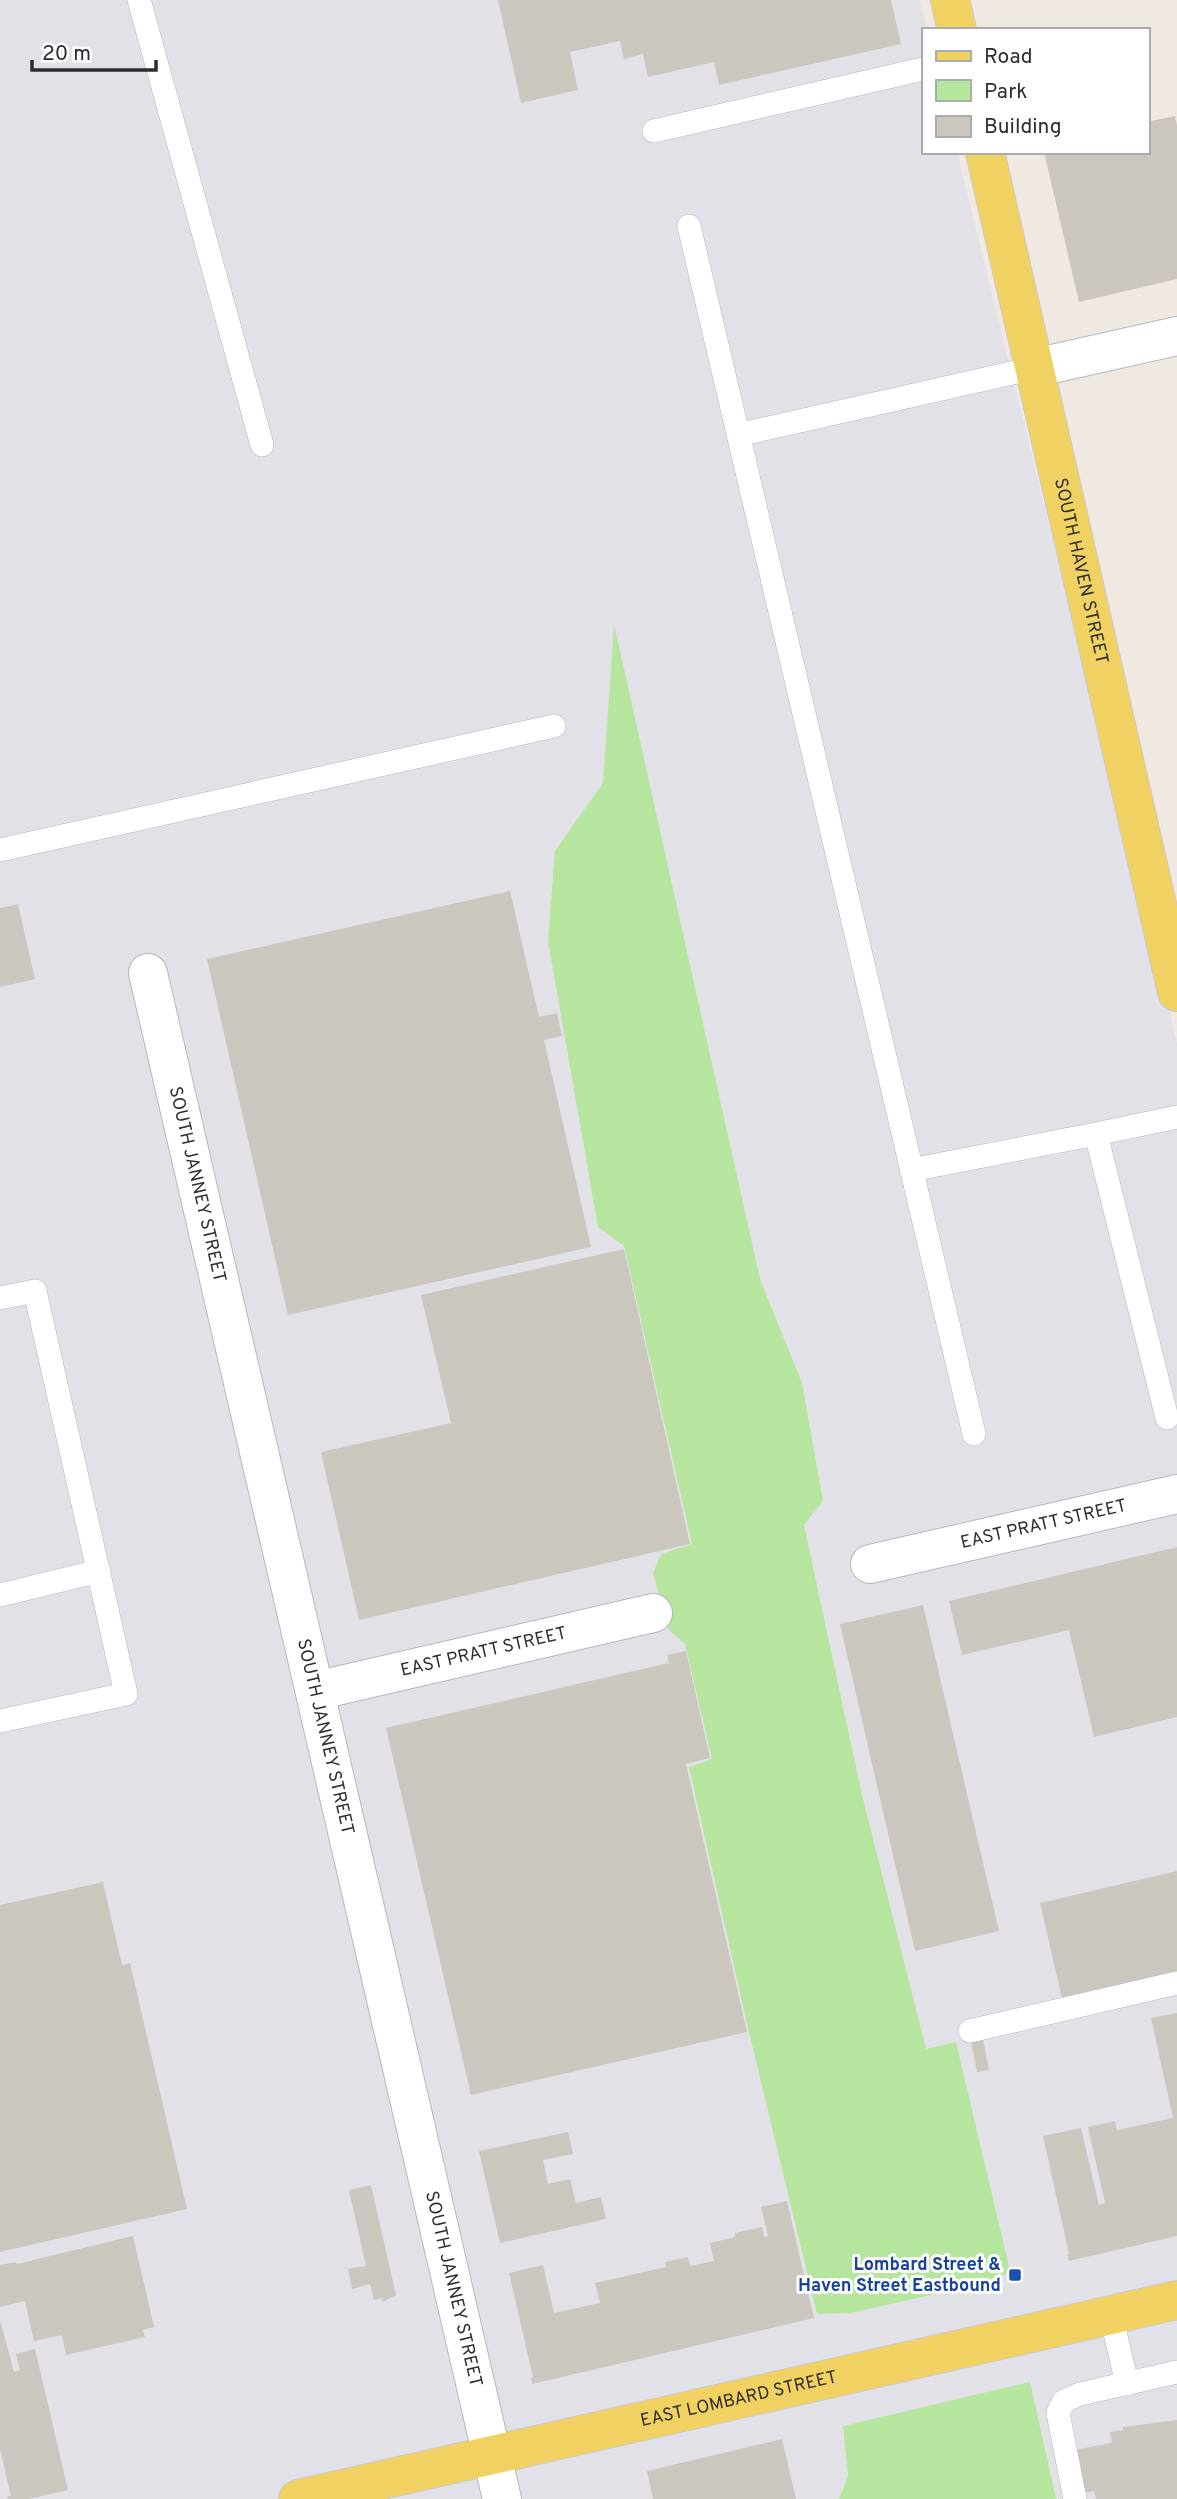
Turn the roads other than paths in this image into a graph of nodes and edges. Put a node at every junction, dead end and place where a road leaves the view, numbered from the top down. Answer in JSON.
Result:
{"nodes":[{"id":1,"x":139,"y":0,"type":"edge"},
{"id":2,"x":950,"y":0,"type":"edge"},
{"id":3,"x":957,"y":28,"type":"edge"},
{"id":4,"x":922,"y":69,"type":"edge"},
{"id":5,"x":654,"y":131,"type":"dead end"},
{"id":6,"x":985,"y":154,"type":"edge"},
{"id":7,"x":689,"y":226,"type":"dead end"},
{"id":8,"x":1177,"y":336,"type":"edge"},
{"id":9,"x":1034,"y":368,"type":"junction"},
{"id":10,"x":738,"y":435,"type":"junction"},
{"id":11,"x":262,"y":444,"type":"dead end"},
{"id":12,"x":554,"y":726,"type":"dead end"},
{"id":13,"x":0,"y":850,"type":"edge"},
{"id":14,"x":148,"y":973,"type":"dead end"},
{"id":15,"x":1177,"y":992,"type":"edge"},
{"id":16,"x":1177,"y":1117,"type":"edge"},
{"id":17,"x":1096,"y":1135,"type":"junction"},
{"id":18,"x":911,"y":1170,"type":"junction"},
{"id":19,"x":2,"y":1293,"type":"edge"},
{"id":20,"x":1167,"y":1419,"type":"dead end"},
{"id":21,"x":974,"y":1434,"type":"dead end"},
{"id":22,"x":1177,"y":1494,"type":"edge"},
{"id":23,"x":870,"y":1564,"type":"dead end"},
{"id":24,"x":99,"y":1571,"type":"junction"},
{"id":25,"x":0,"y":1595,"type":"edge"},
{"id":26,"x":653,"y":1613,"type":"dead end"},
{"id":27,"x":315,"y":1691,"type":"junction"},
{"id":28,"x":0,"y":1721,"type":"edge"},
{"id":29,"x":1177,"y":1983,"type":"edge"},
{"id":30,"x":970,"y":2031,"type":"dead end"},
{"id":31,"x":1177,"y":2300,"type":"edge"},
{"id":32,"x":1111,"y":2315,"type":"junction"},
{"id":33,"x":1177,"y":2372,"type":"edge"},
{"id":34,"x":1128,"y":2384,"type":"junction"},
{"id":35,"x":492,"y":2455,"type":"junction"},
{"id":36,"x":298,"y":2499,"type":"edge"},
{"id":37,"x":502,"y":2499,"type":"edge"},
{"id":38,"x":1075,"y":2499,"type":"edge"}],
"edges":[{"from":1,"to":11,"type":"lane"},
{"from":2,"to":3,"type":"main road"},
{"from":4,"to":5,"type":"lane"},
{"from":6,"to":9,"type":"main road","name":"SOUTH HAVEN STREET"},
{"from":7,"to":10,"type":"lane"},
{"from":8,"to":9,"type":"street"},
{"from":9,"to":10,"type":"lane"},
{"from":9,"to":15,"type":"main road","name":"SOUTH HAVEN STREET"},
{"from":10,"to":18,"type":"lane"},
{"from":12,"to":13,"type":"lane"},
{"from":14,"to":27,"type":"street","name":"SOUTH JANNEY STREET"},
{"from":16,"to":17,"type":"lane"},
{"from":17,"to":18,"type":"lane"},
{"from":17,"to":20,"type":"lane"},
{"from":18,"to":21,"type":"lane"},
{"from":19,"to":24,"type":"lane"},
{"from":22,"to":23,"type":"street","name":"EAST PRATT STREET"},
{"from":24,"to":25,"type":"lane"},
{"from":24,"to":28,"type":"lane"},
{"from":26,"to":27,"type":"street","name":"EAST PRATT STREET"},
{"from":27,"to":35,"type":"street","name":"SOUTH JANNEY STREET"},
{"from":29,"to":30,"type":"lane"},
{"from":31,"to":32,"type":"main road","name":"EAST LOMBARD STREET"},
{"from":32,"to":34,"type":"lane"},
{"from":32,"to":35,"type":"main road","name":"EAST LOMBARD STREET"},
{"from":33,"to":34,"type":"lane"},
{"from":34,"to":38,"type":"lane"},
{"from":35,"to":36,"type":"main road","name":"EAST LOMBARD STREET"},
{"from":35,"to":37,"type":"street","name":"SOUTH JANNEY STREET"}]}
